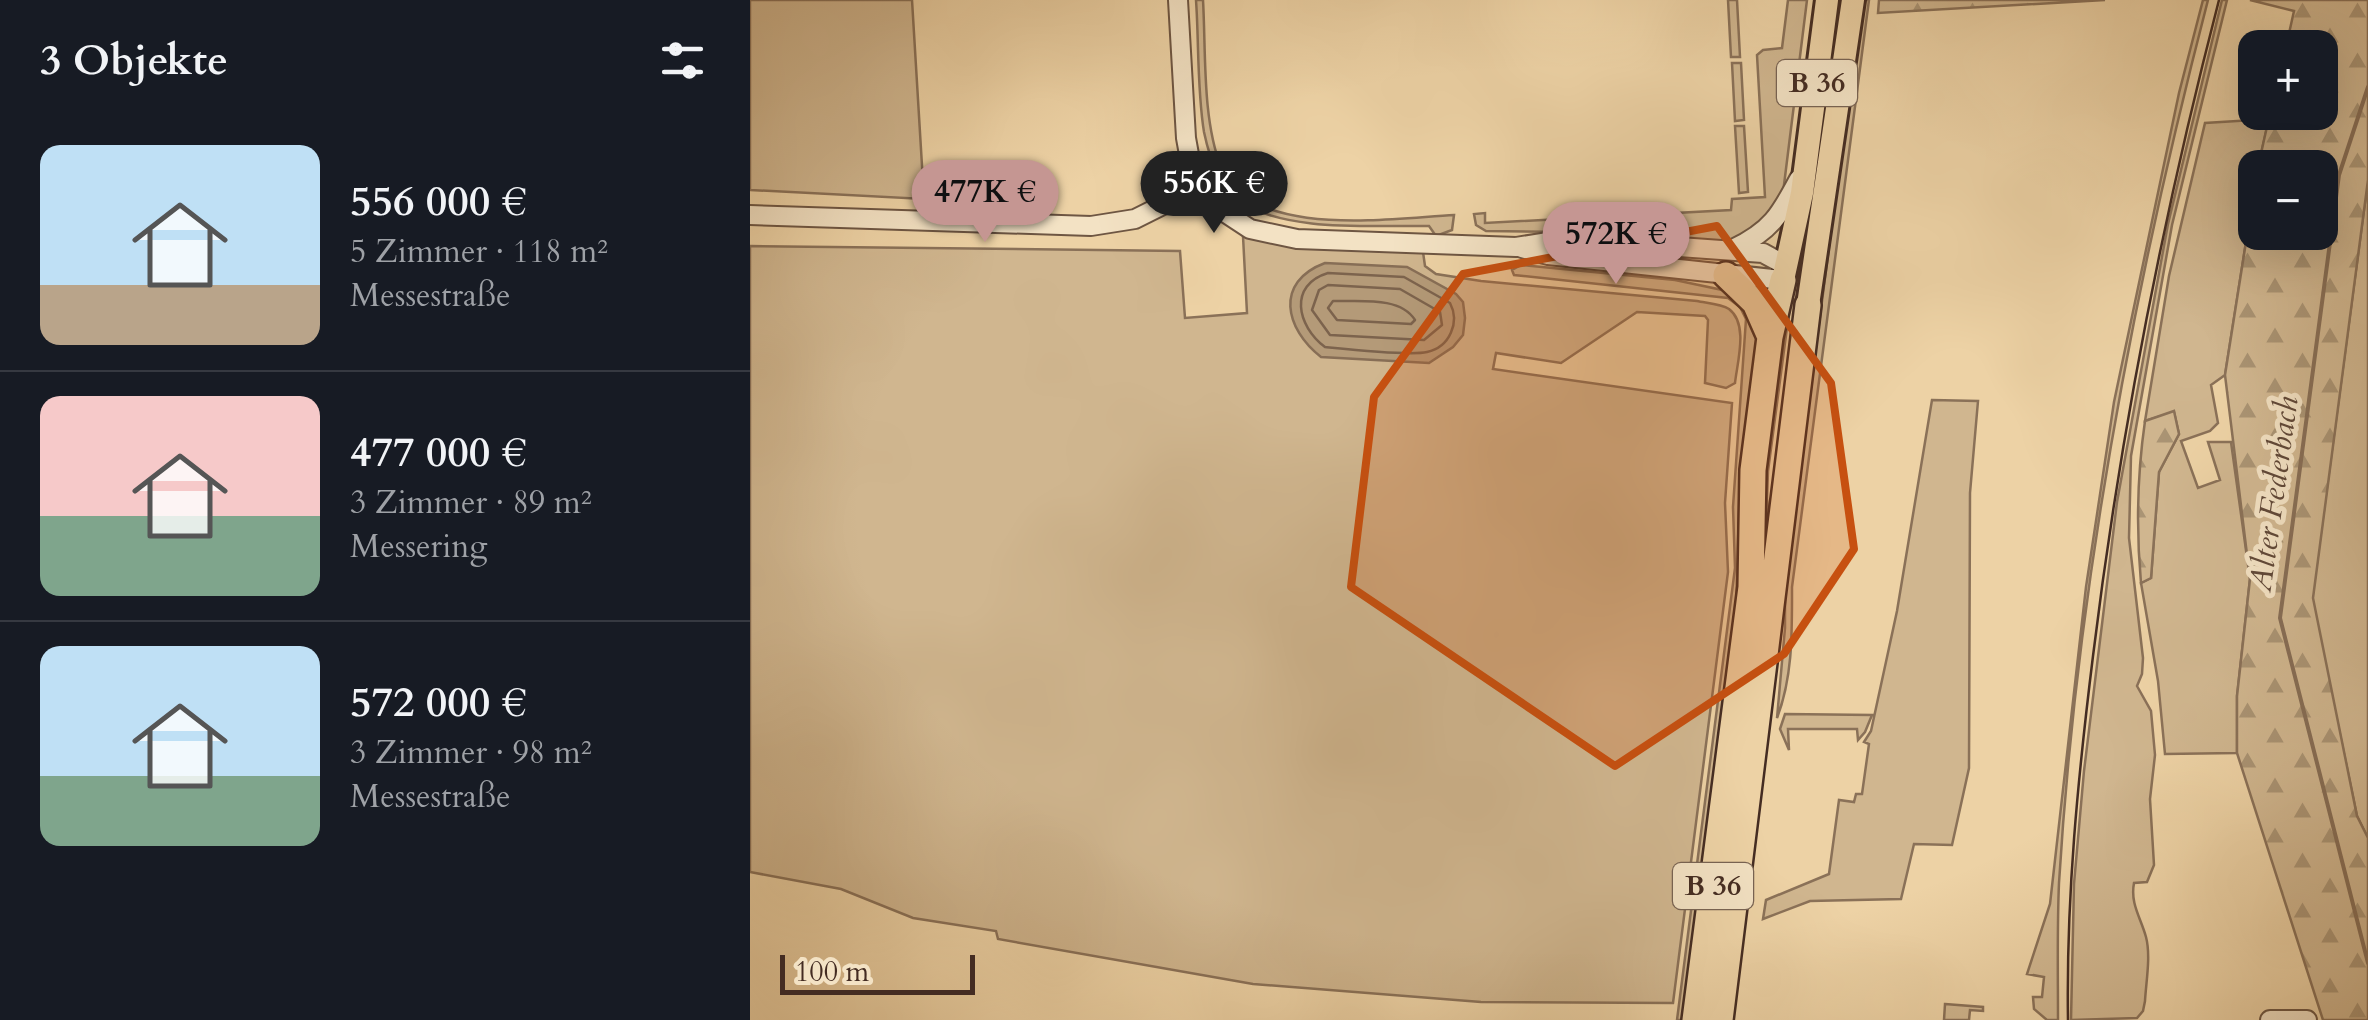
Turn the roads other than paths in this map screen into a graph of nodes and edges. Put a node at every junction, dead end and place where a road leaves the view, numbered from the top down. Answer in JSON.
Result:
{"nodes":[{"id":1,"x":1178,"y":0,"type":"edge"},
{"id":2,"x":1828,"y":0,"type":"edge"},
{"id":3,"x":1853,"y":0,"type":"edge"},
{"id":4,"x":1806,"y":166,"type":"junction"},
{"id":5,"x":1201,"y":186,"type":"junction"},
{"id":6,"x":750,"y":215,"type":"edge"},
{"id":7,"x":1816,"y":248,"type":"junction"},
{"id":8,"x":1728,"y":263,"type":"junction"},
{"id":9,"x":1788,"y":274,"type":"junction"},
{"id":10,"x":1808,"y":306,"type":"junction"},
{"id":11,"x":1770,"y":337,"type":"junction"},
{"id":12,"x":1695,"y":1020,"type":"edge"},
{"id":13,"x":1720,"y":1020,"type":"edge"},
{"id":14,"x":2270,"y":1020,"type":"edge"},
{"id":15,"x":2306,"y":1020,"type":"edge"}],
"edges":[{"from":1,"to":5,"type":"street"},
{"from":2,"to":4,"type":"main road","number":"B 36"},
{"from":3,"to":7,"type":"main road","number":"B 36"},
{"from":4,"to":8,"type":"street"},
{"from":4,"to":9,"type":"main road","number":"B 36"},
{"from":5,"to":6,"type":"street"},
{"from":5,"to":8,"type":"street"},
{"from":7,"to":9,"type":"main road"},
{"from":7,"to":10,"type":"main road","number":"B 36"},
{"from":8,"to":9,"type":"street"},
{"from":8,"to":9,"type":"street"},
{"from":8,"to":11,"type":"highway"},
{"from":9,"to":10,"type":"main road"},
{"from":9,"to":11,"type":"highway","number":"B 36"},
{"from":10,"to":13,"type":"highway","number":"B 36"},
{"from":11,"to":12,"type":"highway","number":"B 36"},
{"from":14,"to":15,"type":"street"}]}
